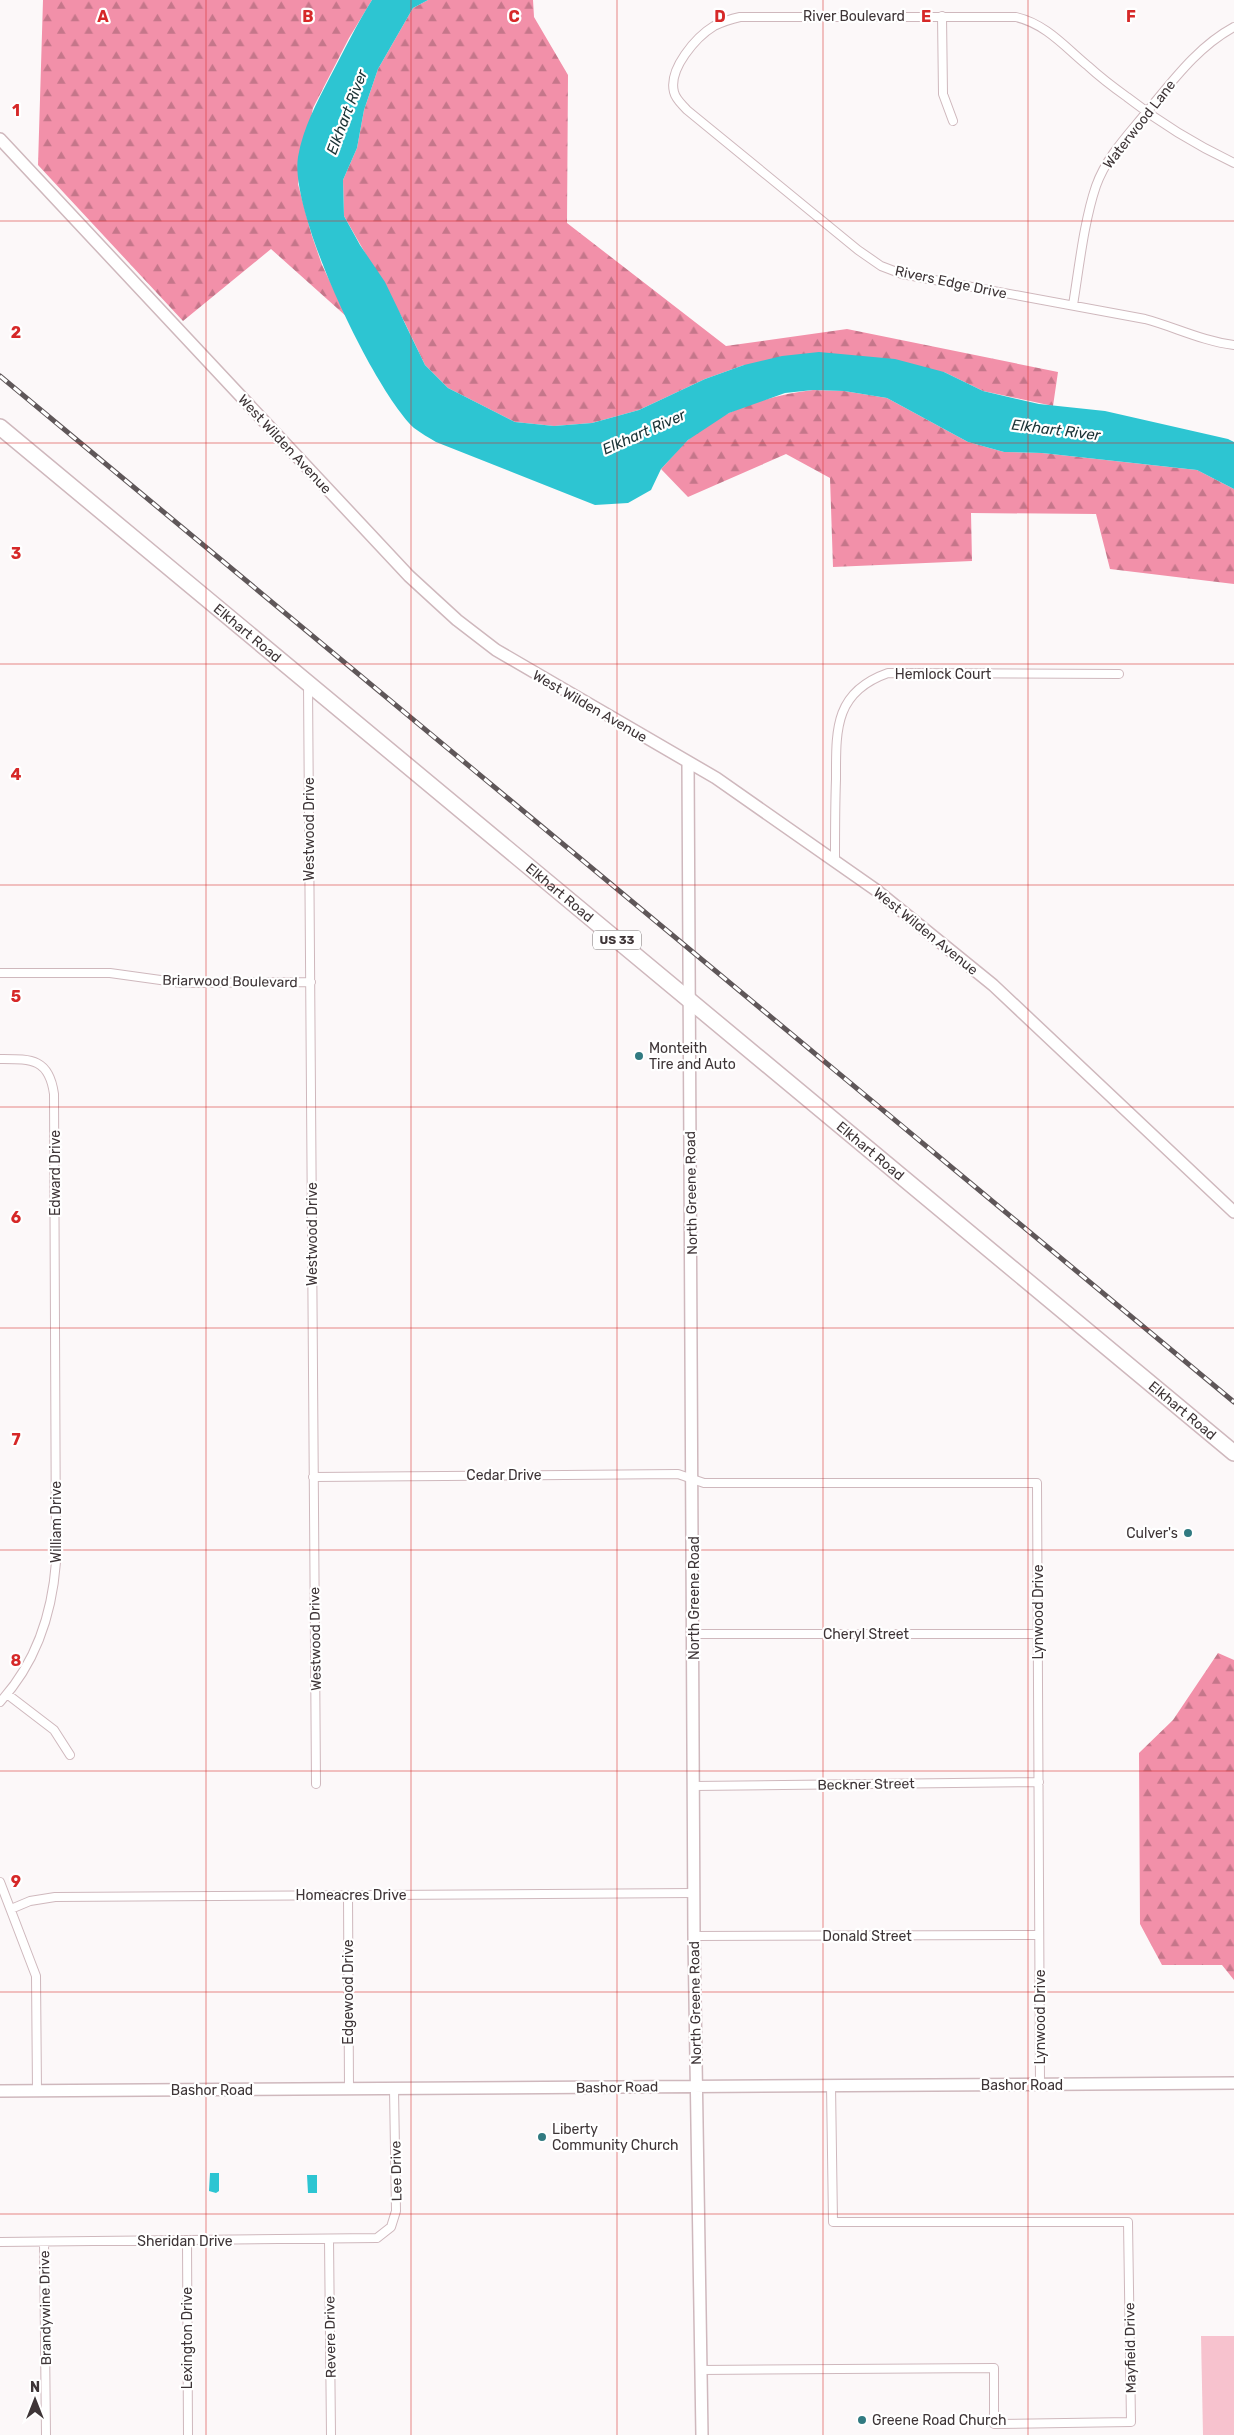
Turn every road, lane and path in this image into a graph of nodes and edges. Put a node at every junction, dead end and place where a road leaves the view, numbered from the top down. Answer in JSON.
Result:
{"nodes":[{"id":1,"x":942,"y":16,"type":"junction"},
{"id":2,"x":1234,"y":27,"type":"edge"},
{"id":3,"x":672,"y":85,"type":"joint"},
{"id":4,"x":1147,"y":112,"type":"junction"},
{"id":5,"x":953,"y":121,"type":"dead end"},
{"id":6,"x":0,"y":139,"type":"edge"},
{"id":7,"x":1234,"y":163,"type":"edge"},
{"id":8,"x":1073,"y":305,"type":"junction"},
{"id":9,"x":1234,"y":345,"type":"edge"},
{"id":10,"x":0,"y":427,"type":"edge"},
{"id":11,"x":1119,"y":674,"type":"dead end"},
{"id":12,"x":308,"y":684,"type":"junction"},
{"id":13,"x":688,"y":762,"type":"junction"},
{"id":14,"x":835,"y":860,"type":"junction"},
{"id":15,"x":0,"y":974,"type":"edge"},
{"id":16,"x":310,"y":982,"type":"junction"},
{"id":17,"x":689,"y":999,"type":"junction"},
{"id":18,"x":0,"y":1059,"type":"edge"},
{"id":19,"x":1234,"y":1212,"type":"edge"},
{"id":20,"x":55,"y":1328,"type":"joint"},
{"id":21,"x":1234,"y":1453,"type":"edge"},
{"id":22,"x":313,"y":1477,"type":"junction"},
{"id":23,"x":693,"y":1480,"type":"junction"},
{"id":24,"x":694,"y":1634,"type":"junction"},
{"id":25,"x":1038,"y":1634,"type":"junction"},
{"id":26,"x":7,"y":1694,"type":"junction"},
{"id":27,"x":0,"y":1702,"type":"edge"},
{"id":28,"x":70,"y":1755,"type":"dead end"},
{"id":29,"x":1039,"y":1782,"type":"junction"},
{"id":30,"x":316,"y":1784,"type":"dead end"},
{"id":31,"x":694,"y":1786,"type":"junction"},
{"id":32,"x":0,"y":1882,"type":"edge"},
{"id":33,"x":694,"y":1893,"type":"junction"},
{"id":34,"x":348,"y":1895,"type":"junction"},
{"id":35,"x":11,"y":1909,"type":"junction"},
{"id":36,"x":1039,"y":1935,"type":"junction"},
{"id":37,"x":694,"y":1936,"type":"junction"},
{"id":38,"x":1234,"y":2084,"type":"edge"},
{"id":39,"x":831,"y":2085,"type":"junction"},
{"id":40,"x":1040,"y":2085,"type":"junction"},
{"id":41,"x":696,"y":2086,"type":"junction"},
{"id":42,"x":349,"y":2089,"type":"junction"},
{"id":43,"x":394,"y":2089,"type":"junction"},
{"id":44,"x":0,"y":2091,"type":"edge"},
{"id":45,"x":37,"y":2091,"type":"junction"},
{"id":46,"x":329,"y":2240,"type":"junction"},
{"id":47,"x":370,"y":2240,"type":"joint"},
{"id":48,"x":187,"y":2241,"type":"junction"},
{"id":49,"x":0,"y":2242,"type":"edge"},
{"id":50,"x":44,"y":2242,"type":"junction"},
{"id":51,"x":701,"y":2370,"type":"junction"},
{"id":52,"x":46,"y":2435,"type":"edge"},
{"id":53,"x":188,"y":2435,"type":"edge"},
{"id":54,"x":330,"y":2435,"type":"edge"},
{"id":55,"x":702,"y":2435,"type":"edge"}],
"edges":[{"from":1,"to":3,"type":"street","name":"River Boulevard"},
{"from":1,"to":4,"type":"street","name":"River Boulevard"},
{"from":1,"to":5,"type":"street"},
{"from":2,"to":4,"type":"street","name":"Waterwood Lane"},
{"from":3,"to":8,"type":"street","name":"Rivers Edge Drive"},
{"from":4,"to":7,"type":"street","name":"River Boulevard"},
{"from":4,"to":8,"type":"street","name":"Waterwood Lane"},
{"from":6,"to":13,"type":"street","name":"West Wilden Avenue"},
{"from":8,"to":9,"type":"street","name":"Rivers Edge Drive"},
{"from":10,"to":12,"type":"highway","name":"Elkhart Road","number":"US 33"},
{"from":11,"to":14,"type":"street","name":"Hemlock Court"},
{"from":12,"to":16,"type":"street","name":"Westwood Drive"},
{"from":12,"to":17,"type":"highway","name":"Elkhart Road","number":"US 33"},
{"from":13,"to":14,"type":"street","name":"West Wilden Avenue"},
{"from":13,"to":17,"type":"street","name":"North Greene Road"},
{"from":14,"to":19,"type":"street","name":"West Wilden Avenue"},
{"from":15,"to":16,"type":"street","name":"Briarwood Boulevard"},
{"from":16,"to":22,"type":"street","name":"Westwood Drive"},
{"from":17,"to":21,"type":"highway","name":"Elkhart Road","number":"US 33"},
{"from":17,"to":23,"type":"street","name":"North Greene Road"},
{"from":18,"to":20,"type":"street","name":"Edward Drive"},
{"from":20,"to":26,"type":"street","name":"William Drive"},
{"from":22,"to":23,"type":"street","name":"Cedar Drive"},
{"from":22,"to":30,"type":"street","name":"Westwood Drive"},
{"from":23,"to":24,"type":"street","name":"North Greene Road"},
{"from":23,"to":25,"type":"street","name":"Lynwood Drive"},
{"from":24,"to":25,"type":"street","name":"Cheryl Street"},
{"from":24,"to":31,"type":"street","name":"North Greene Road"},
{"from":25,"to":29,"type":"street","name":"Lynwood Drive"},
{"from":26,"to":27,"type":"street","name":"William Drive"},
{"from":26,"to":28,"type":"street"},
{"from":29,"to":31,"type":"street","name":"Beckner Street"},
{"from":29,"to":36,"type":"street","name":"Lynwood Drive"},
{"from":31,"to":33,"type":"street","name":"North Greene Road"},
{"from":32,"to":35,"type":"street"},
{"from":33,"to":34,"type":"street","name":"Homeacres Drive"},
{"from":33,"to":37,"type":"street","name":"North Greene Road"},
{"from":34,"to":35,"type":"street","name":"Homeacres Drive"},
{"from":34,"to":42,"type":"street","name":"Edgewood Drive"},
{"from":35,"to":45,"type":"street"},
{"from":36,"to":37,"type":"street","name":"Donald Street"},
{"from":36,"to":40,"type":"street","name":"Lynwood Drive"},
{"from":37,"to":41,"type":"street","name":"North Greene Road"},
{"from":38,"to":40,"type":"street","name":"Bashor Road"},
{"from":39,"to":40,"type":"street","name":"Bashor Road"},
{"from":39,"to":41,"type":"street","name":"Bashor Road"},
{"from":39,"to":51,"type":"street","name":"Mayfield Drive"},
{"from":41,"to":43,"type":"street","name":"Bashor Road"},
{"from":41,"to":51,"type":"street","name":"North Greene Road"},
{"from":42,"to":43,"type":"street","name":"Bashor Road"},
{"from":42,"to":45,"type":"street","name":"Bashor Road"},
{"from":43,"to":47,"type":"street","name":"Lee Drive"},
{"from":44,"to":45,"type":"street","name":"Bashor Road"},
{"from":46,"to":47,"type":"street","name":"Sheridan Drive"},
{"from":46,"to":48,"type":"street","name":"Sheridan Drive"},
{"from":46,"to":54,"type":"street","name":"Revere Drive"},
{"from":48,"to":50,"type":"street","name":"Sheridan Drive"},
{"from":48,"to":53,"type":"street","name":"Lexington Drive"},
{"from":49,"to":50,"type":"street","name":"Sheridan Drive"},
{"from":50,"to":52,"type":"street","name":"Brandywine Drive"},
{"from":51,"to":55,"type":"street","name":"North Greene Road"}]}
